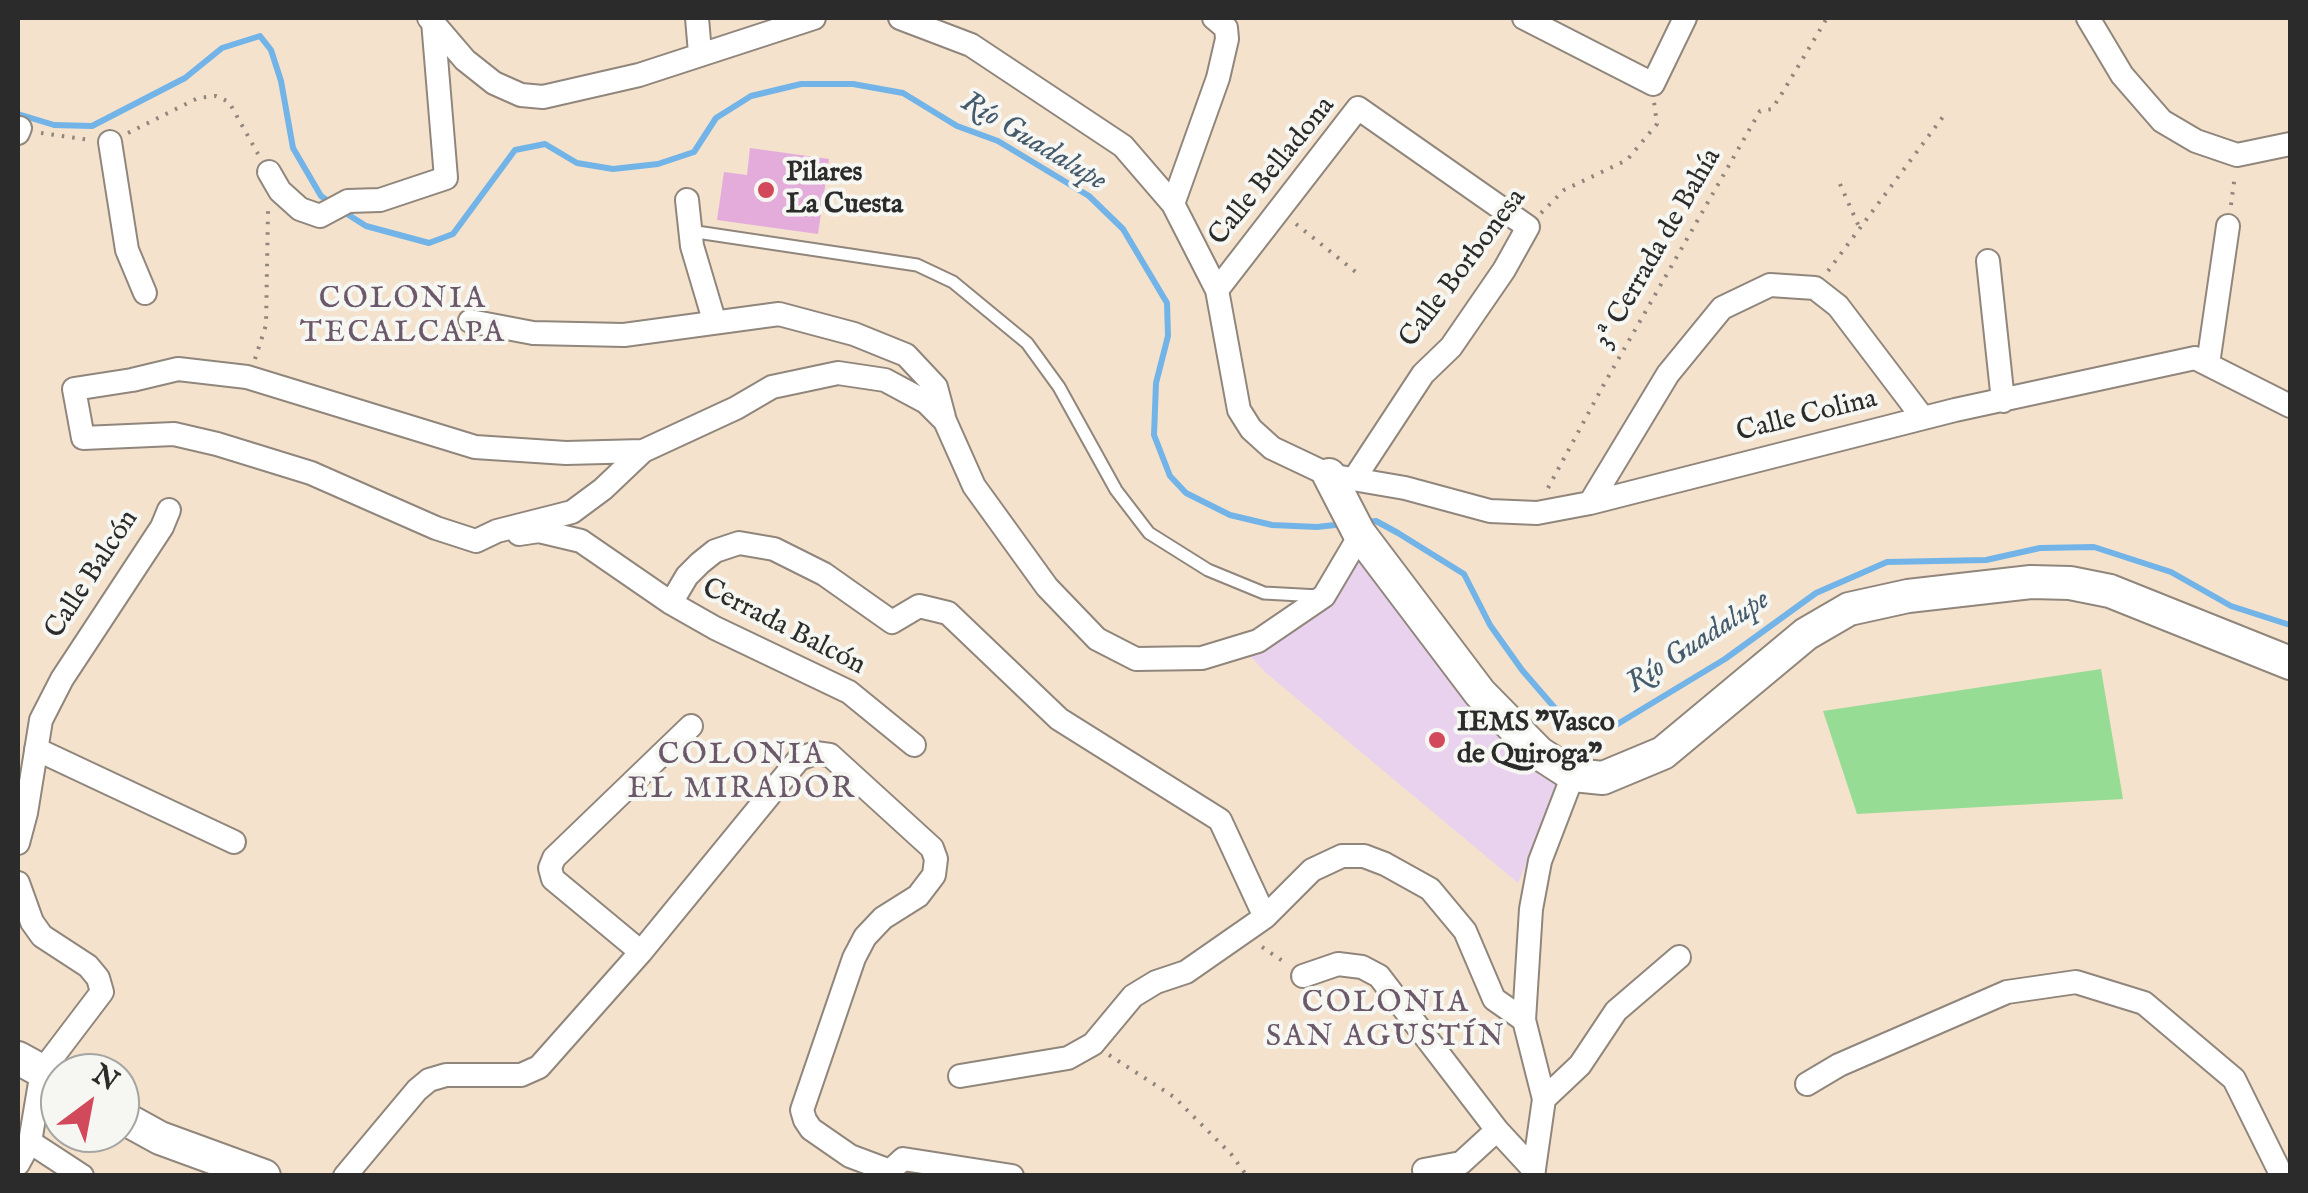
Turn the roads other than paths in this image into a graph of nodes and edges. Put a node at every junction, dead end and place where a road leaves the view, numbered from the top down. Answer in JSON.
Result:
{"nodes":[{"id":1,"x":696,"y":18,"type":"edge"},
{"id":2,"x":814,"y":18,"type":"edge"},
{"id":3,"x":900,"y":18,"type":"edge"},
{"id":4,"x":1214,"y":18,"type":"edge"},
{"id":5,"x":1524,"y":18,"type":"edge"},
{"id":6,"x":1685,"y":18,"type":"edge"},
{"id":7,"x":2088,"y":18,"type":"edge"},
{"id":8,"x":432,"y":20,"type":"edge"},
{"id":9,"x":700,"y":52,"type":"junction"},
{"id":10,"x":110,"y":142,"type":"road end"},
{"id":11,"x":2290,"y":144,"type":"edge"},
{"id":12,"x":269,"y":172,"type":"road end"},
{"id":13,"x":687,"y":200,"type":"dead end"},
{"id":14,"x":1173,"y":204,"type":"junction"},
{"id":15,"x":2228,"y":226,"type":"road end"},
{"id":16,"x":1528,"y":227,"type":"joint"},
{"id":17,"x":690,"y":231,"type":"junction"},
{"id":18,"x":1988,"y":261,"type":"dead end"},
{"id":19,"x":1217,"y":290,"type":"junction"},
{"id":20,"x":145,"y":293,"type":"dead end"},
{"id":21,"x":470,"y":320,"type":"dead end"},
{"id":22,"x":714,"y":320,"type":"junction"},
{"id":23,"x":2208,"y":364,"type":"junction"},
{"id":24,"x":2003,"y":401,"type":"junction"},
{"id":25,"x":2290,"y":406,"type":"edge"},
{"id":26,"x":1924,"y":418,"type":"junction"},
{"id":27,"x":946,"y":421,"type":"junction"},
{"id":28,"x":642,"y":451,"type":"junction"},
{"id":29,"x":1590,"y":503,"type":"junction"},
{"id":30,"x":1350,"y":506,"type":"junction"},
{"id":31,"x":169,"y":510,"type":"dead end"},
{"id":32,"x":469,"y":539,"type":"junction"},
{"id":33,"x":1324,"y":596,"type":"junction"},
{"id":34,"x":671,"y":603,"type":"junction"},
{"id":35,"x":2290,"y":663,"type":"edge"},
{"id":36,"x":691,"y":726,"type":"dead end"},
{"id":37,"x":914,"y":745,"type":"dead end"},
{"id":38,"x":36,"y":749,"type":"junction"},
{"id":39,"x":1573,"y":775,"type":"junction"},
{"id":40,"x":234,"y":842,"type":"dead end"},
{"id":41,"x":18,"y":843,"type":"edge"},
{"id":42,"x":18,"y":883,"type":"edge"},
{"id":43,"x":1264,"y":917,"type":"junction"},
{"id":44,"x":641,"y":952,"type":"junction"},
{"id":45,"x":1679,"y":956,"type":"dead end"},
{"id":46,"x":1303,"y":976,"type":"road end"},
{"id":47,"x":1524,"y":1020,"type":"junction"},
{"id":48,"x":54,"y":1053,"type":"edge"},
{"id":49,"x":40,"y":1070,"type":"edge"},
{"id":50,"x":960,"y":1076,"type":"dead end"},
{"id":51,"x":1807,"y":1084,"type":"dead end"},
{"id":52,"x":1544,"y":1099,"type":"junction"},
{"id":53,"x":140,"y":1127,"type":"edge"},
{"id":54,"x":1497,"y":1130,"type":"junction"},
{"id":55,"x":30,"y":1142,"type":"junction"},
{"id":56,"x":18,"y":1164,"type":"edge"},
{"id":57,"x":844,"y":1166,"type":"edge"},
{"id":58,"x":1424,"y":1170,"type":"dead end"},
{"id":59,"x":1534,"y":1173,"type":"edge"},
{"id":60,"x":82,"y":1176,"type":"edge"},
{"id":61,"x":264,"y":1176,"type":"edge"},
{"id":62,"x":345,"y":1176,"type":"edge"},
{"id":63,"x":1012,"y":1176,"type":"edge"},
{"id":64,"x":2282,"y":1176,"type":"edge"}],
"edges":[{"from":1,"to":9,"type":"street"},
{"from":2,"to":9,"type":"street"},
{"from":3,"to":14,"type":"street","name":"Calle Colina"},
{"from":4,"to":14,"type":"street"},
{"from":5,"to":6,"type":"street"},
{"from":7,"to":11,"type":"street"},
{"from":8,"to":9,"type":"street"},
{"from":8,"to":12,"type":"street"},
{"from":10,"to":20,"type":"street"},
{"from":13,"to":17,"type":"street"},
{"from":14,"to":19,"type":"street","name":"Calle Colina"},
{"from":15,"to":23,"type":"street"},
{"from":16,"to":19,"type":"street","name":"Calle Belladona"},
{"from":16,"to":30,"type":"street","name":"Calle Borbonesa"},
{"from":17,"to":22,"type":"street"},
{"from":17,"to":33,"type":"lane"},
{"from":18,"to":24,"type":"street"},
{"from":19,"to":30,"type":"street","name":"Calle Colina"},
{"from":21,"to":22,"type":"street"},
{"from":22,"to":27,"type":"street"},
{"from":23,"to":24,"type":"street","name":"Calle Colina"},
{"from":23,"to":25,"type":"street","name":"Calle Colina"},
{"from":24,"to":26,"type":"street","name":"Calle Colina"},
{"from":26,"to":29,"type":"street","name":"Calle Colina"},
{"from":26,"to":29,"type":"street"},
{"from":27,"to":28,"type":"street"},
{"from":27,"to":33,"type":"street"},
{"from":28,"to":32,"type":"street"},
{"from":28,"to":32,"type":"street"},
{"from":29,"to":30,"type":"street","name":"Calle Colina"},
{"from":30,"to":33,"type":"street","name":"Calle Borbonesa"},
{"from":30,"to":39,"type":"street"},
{"from":31,"to":38,"type":"street","name":"Calle Balcón"},
{"from":32,"to":34,"type":"street"},
{"from":34,"to":37,"type":"street","name":"Cerrada Balcón"},
{"from":34,"to":43,"type":"street"},
{"from":35,"to":39,"type":"street"},
{"from":36,"to":44,"type":"street"},
{"from":38,"to":40,"type":"street"},
{"from":38,"to":41,"type":"street","name":"Calle Balcón"},
{"from":39,"to":47,"type":"street"},
{"from":42,"to":48,"type":"street"},
{"from":43,"to":47,"type":"street"},
{"from":43,"to":50,"type":"street"},
{"from":44,"to":57,"type":"street"},
{"from":44,"to":62,"type":"street"},
{"from":45,"to":52,"type":"street"},
{"from":46,"to":54,"type":"street"},
{"from":47,"to":52,"type":"street"},
{"from":49,"to":55,"type":"street"},
{"from":51,"to":64,"type":"street"},
{"from":52,"to":59,"type":"street"},
{"from":53,"to":61,"type":"street"},
{"from":54,"to":58,"type":"street"},
{"from":54,"to":59,"type":"street"},
{"from":55,"to":56,"type":"street"},
{"from":55,"to":60,"type":"street"},
{"from":57,"to":63,"type":"street"}]}
